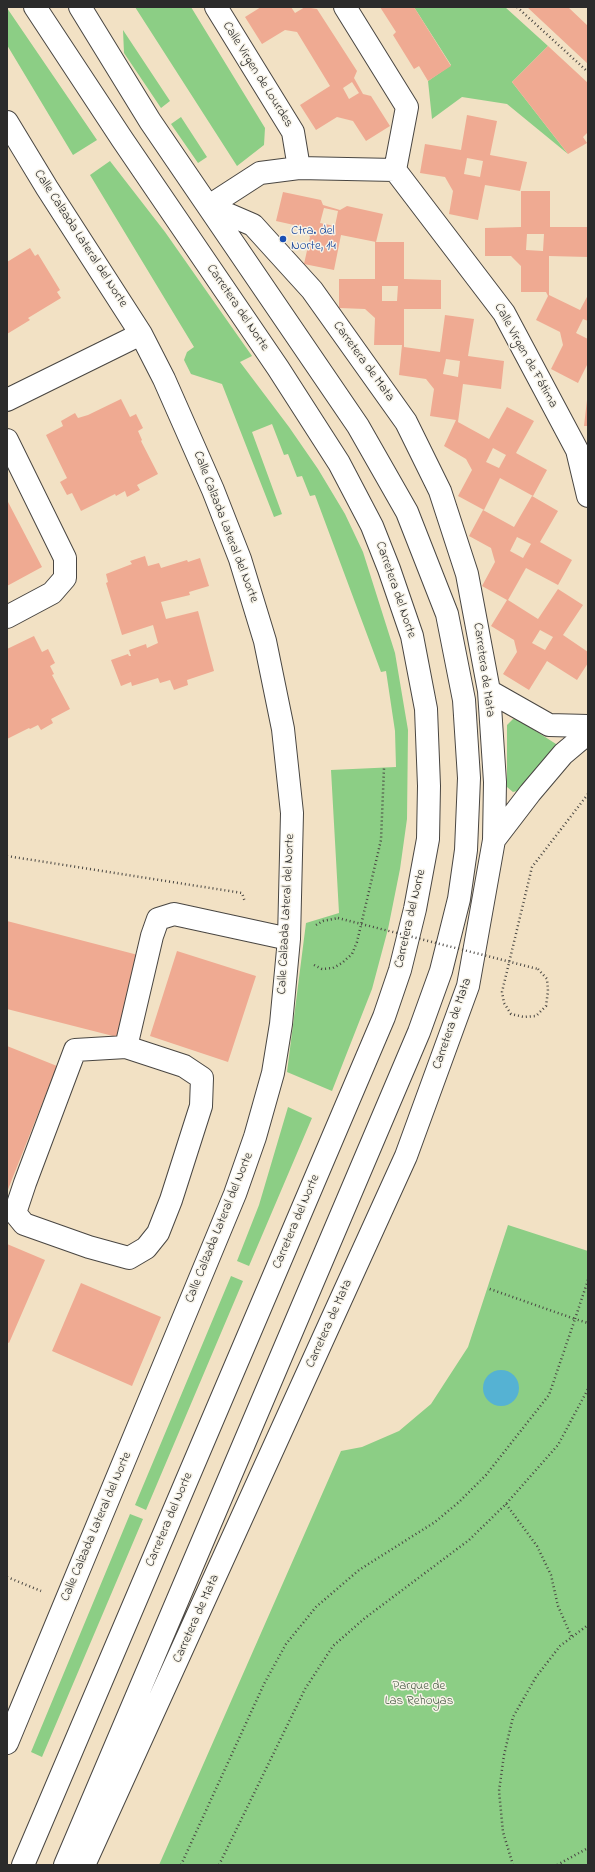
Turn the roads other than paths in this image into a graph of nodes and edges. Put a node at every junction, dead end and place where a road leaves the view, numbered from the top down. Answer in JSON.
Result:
{"nodes":[{"id":1,"x":35,"y":7,"type":"edge"},
{"id":2,"x":80,"y":7,"type":"edge"},
{"id":3,"x":90,"y":7,"type":"edge"},
{"id":4,"x":216,"y":7,"type":"edge"},
{"id":5,"x":345,"y":7,"type":"edge"},
{"id":6,"x":109,"y":52,"type":"junction"},
{"id":7,"x":7,"y":122,"type":"edge"},
{"id":8,"x":299,"y":168,"type":"junction"},
{"id":9,"x":395,"y":170,"type":"junction"},
{"id":10,"x":210,"y":206,"type":"junction"},
{"id":11,"x":140,"y":334,"type":"junction"},
{"id":12,"x":7,"y":400,"type":"edge"},
{"id":13,"x":7,"y":440,"type":"edge"},
{"id":14,"x":588,"y":496,"type":"edge"},
{"id":15,"x":7,"y":617,"type":"edge"},
{"id":16,"x":489,"y":691,"type":"junction"},
{"id":17,"x":588,"y":726,"type":"edge"},
{"id":18,"x":588,"y":732,"type":"edge"},
{"id":19,"x":494,"y":840,"type":"junction"},
{"id":20,"x":289,"y":939,"type":"junction"},
{"id":21,"x":126,"y":1047,"type":"junction"},
{"id":22,"x":7,"y":1743,"type":"edge"},
{"id":23,"x":23,"y":1865,"type":"edge"},
{"id":24,"x":65,"y":1865,"type":"edge"},
{"id":25,"x":84,"y":1865,"type":"edge"}],
"edges":[{"from":1,"to":23,"type":"street","name":"Carretera del Norte"},
{"from":2,"to":6,"type":"street"},
{"from":3,"to":6,"type":"street"},
{"from":4,"to":8,"type":"street","name":"Calle Virgen de Lourdes"},
{"from":5,"to":9,"type":"street"},
{"from":6,"to":10,"type":"street"},
{"from":7,"to":11,"type":"street","name":"Calle Calzada Lateral del Norte"},
{"from":8,"to":9,"type":"street"},
{"from":8,"to":10,"type":"street"},
{"from":9,"to":14,"type":"street","name":"Calle Virgen de Fátima"},
{"from":10,"to":16,"type":"street","name":"Carretera de Mata"},
{"from":10,"to":24,"type":"street"},
{"from":11,"to":12,"type":"street"},
{"from":11,"to":20,"type":"street","name":"Calle Calzada Lateral del Norte"},
{"from":13,"to":15,"type":"street"},
{"from":16,"to":17,"type":"street"},
{"from":16,"to":19,"type":"street","name":"Carretera de Mata"},
{"from":18,"to":19,"type":"street"},
{"from":19,"to":25,"type":"street","name":"Carretera de Mata"},
{"from":20,"to":21,"type":"street"},
{"from":20,"to":22,"type":"street","name":"Calle Calzada Lateral del Norte"},
{"from":21,"to":21,"type":"street"}]}
